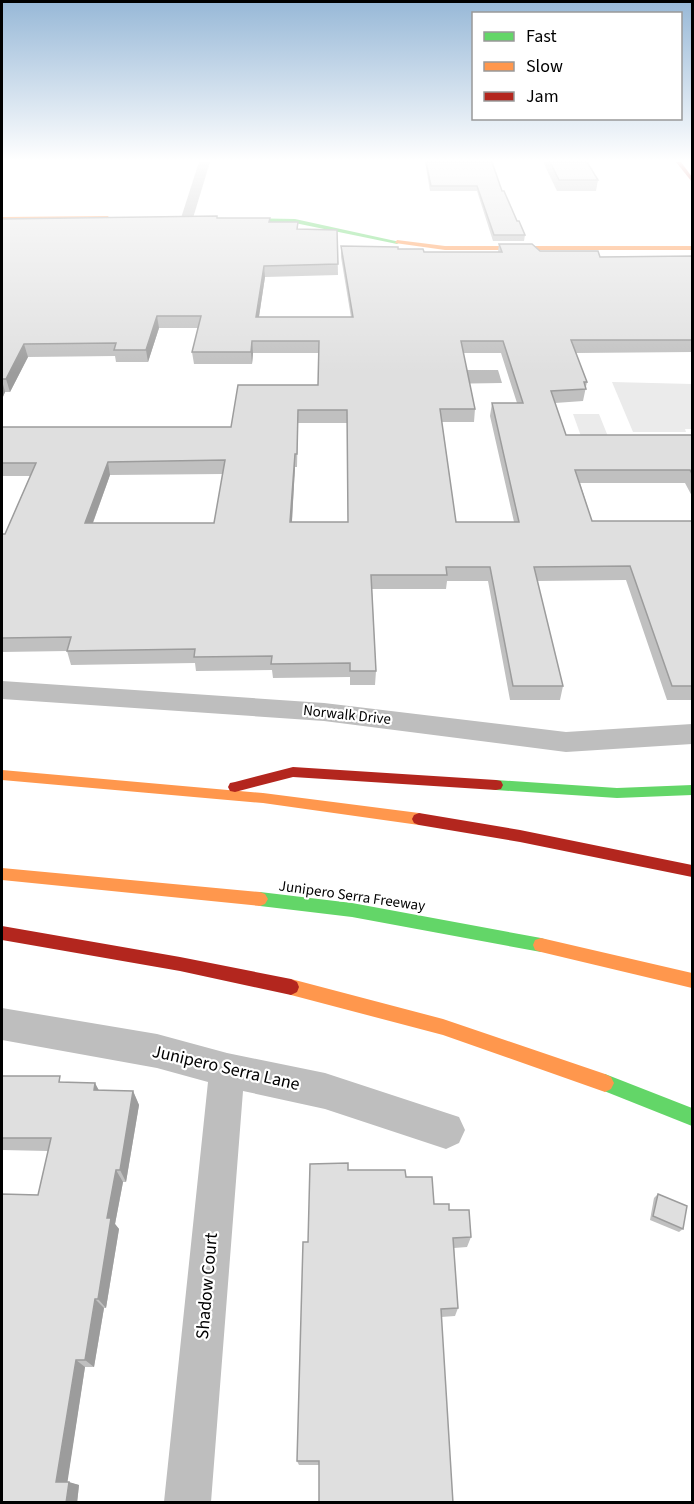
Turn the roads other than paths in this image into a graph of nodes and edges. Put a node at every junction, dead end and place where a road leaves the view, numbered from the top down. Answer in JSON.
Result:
{"nodes":[{"id":1,"x":344,"y":232,"type":"edge"},
{"id":2,"x":693,"y":248,"type":"edge"},
{"id":3,"x":2,"y":690,"type":"edge"},
{"id":4,"x":693,"y":734,"type":"edge"},
{"id":5,"x":2,"y":776,"type":"edge"},
{"id":6,"x":693,"y":790,"type":"edge"},
{"id":7,"x":218,"y":792,"type":"junction"},
{"id":8,"x":693,"y":871,"type":"edge"},
{"id":9,"x":2,"y":874,"type":"edge"},
{"id":10,"x":2,"y":933,"type":"edge"},
{"id":11,"x":693,"y":981,"type":"edge"},
{"id":12,"x":2,"y":1024,"type":"edge"},
{"id":13,"x":227,"y":1070,"type":"junction"},
{"id":14,"x":693,"y":1117,"type":"edge"},
{"id":15,"x":446,"y":1130,"type":"dead end"},
{"id":16,"x":188,"y":1503,"type":"edge"}],
"edges":[{"from":1,"to":2,"type":"main road"},
{"from":3,"to":4,"type":"street","name":"Norwalk Drive"},
{"from":5,"to":7,"type":"main road"},
{"from":6,"to":7,"type":"main road"},
{"from":7,"to":8,"type":"main road"},
{"from":9,"to":11,"type":"main road","name":"Junipero Serra Freeway"},
{"from":10,"to":14,"type":"main road"},
{"from":12,"to":13,"type":"street","name":"Junipero Serra Lane"},
{"from":13,"to":15,"type":"street","name":"Junipero Serra Lane"},
{"from":13,"to":16,"type":"street","name":"Shadow Court"}]}
